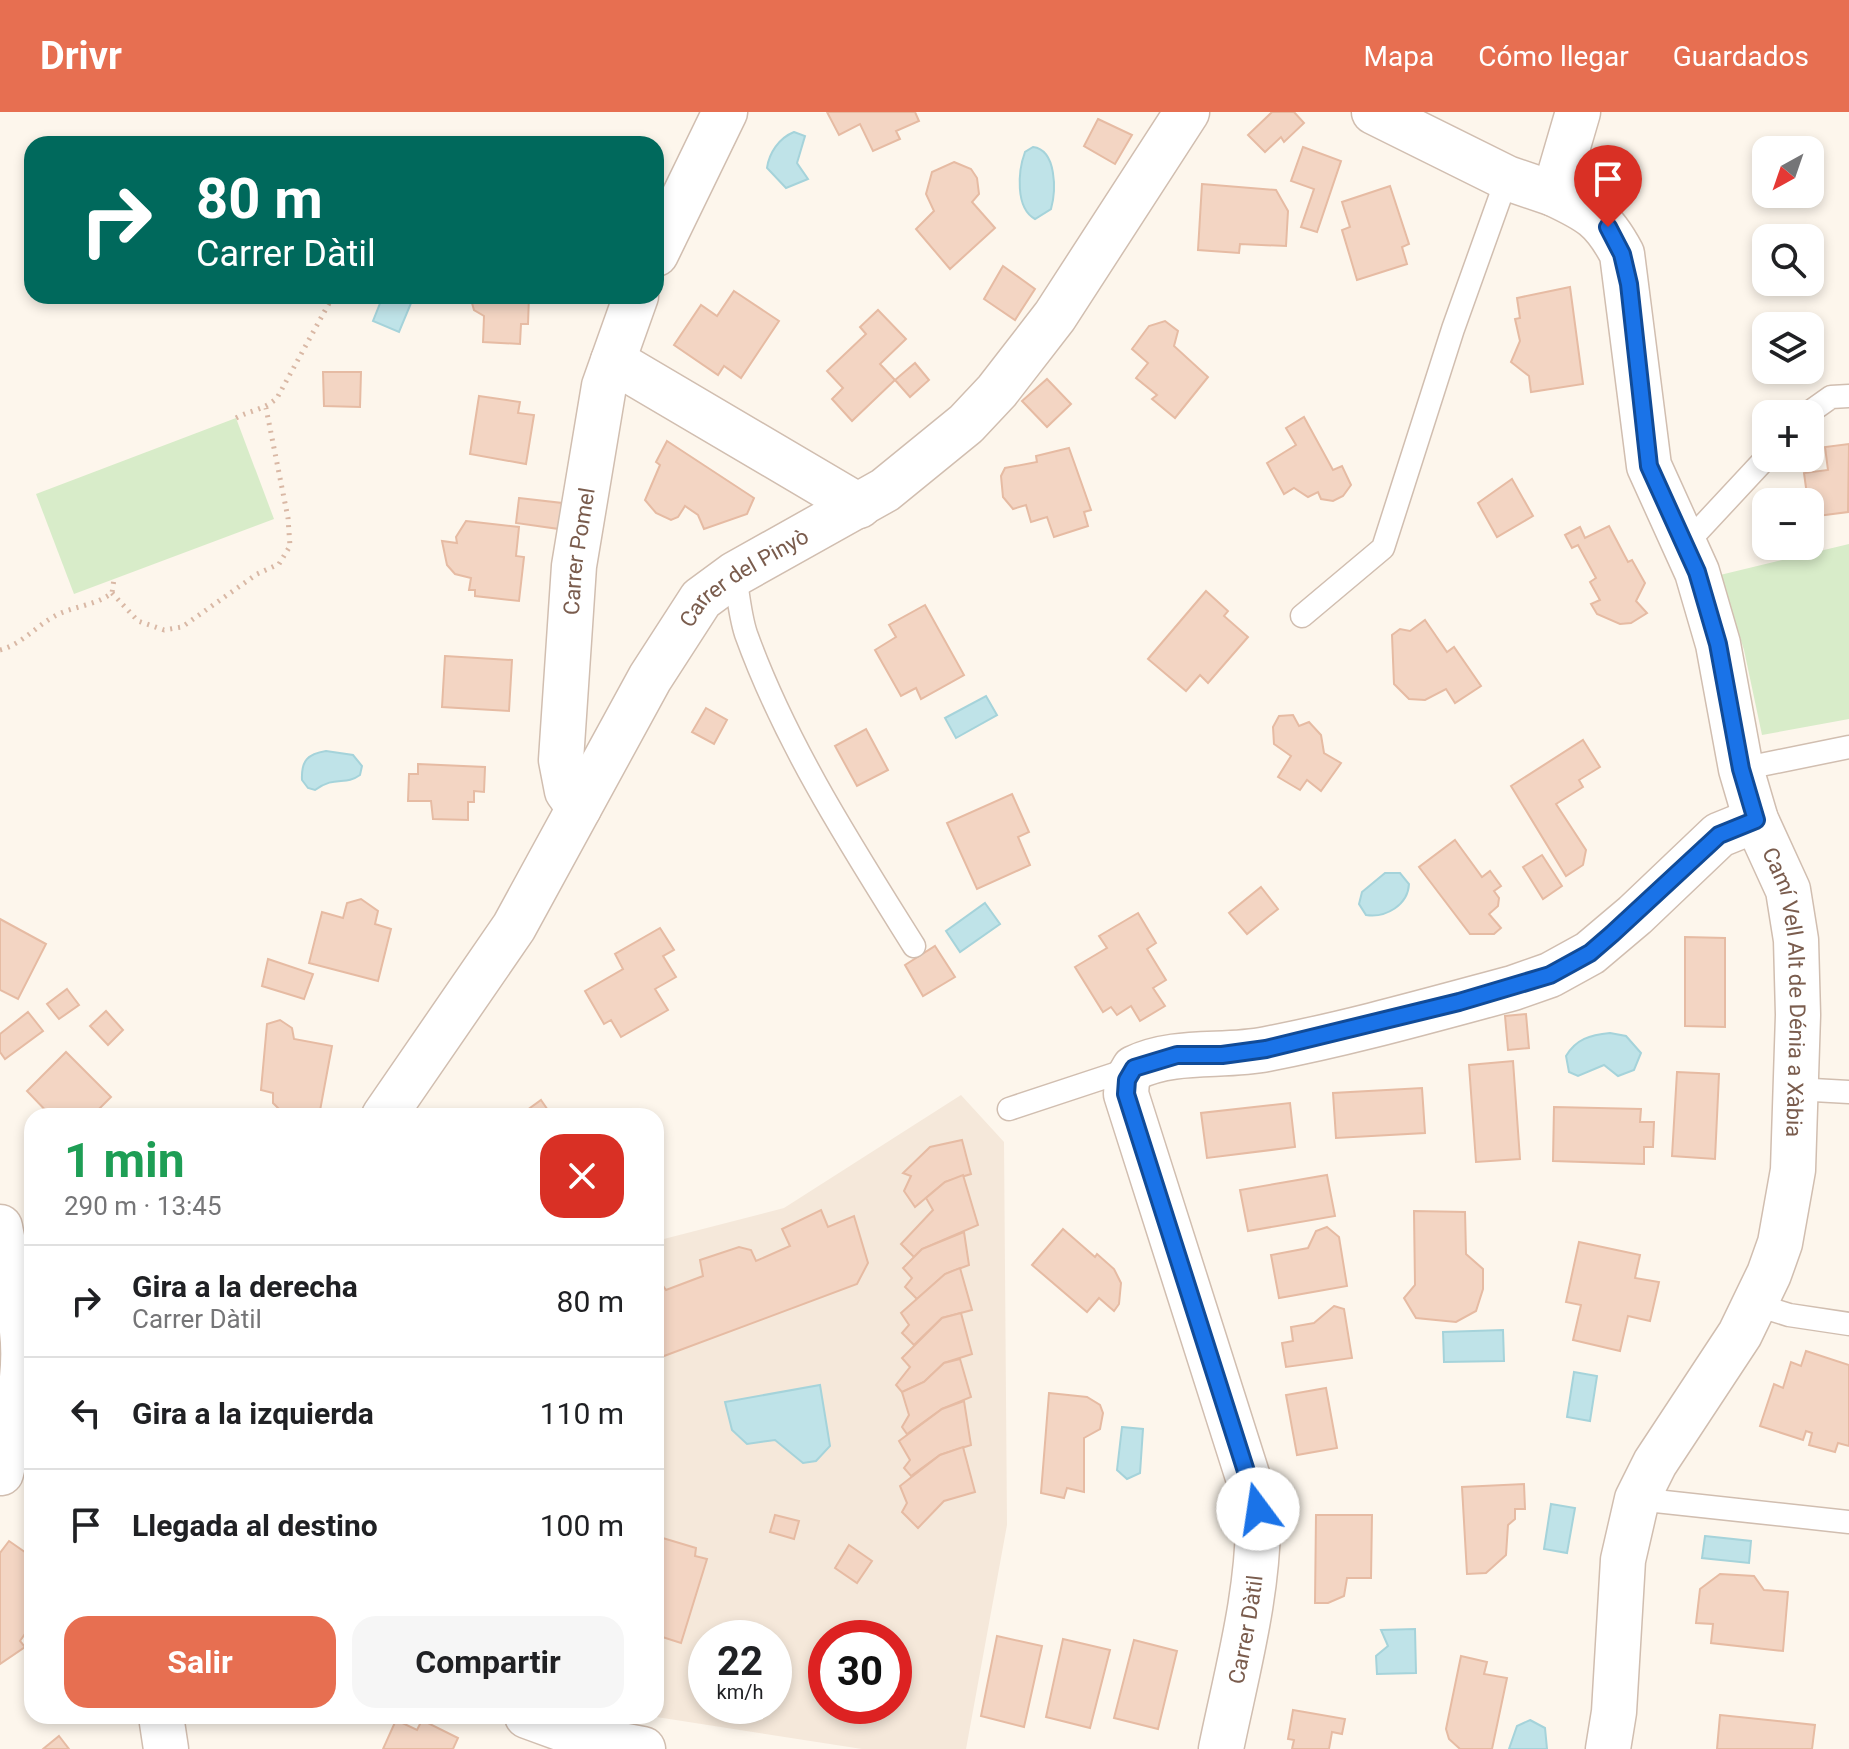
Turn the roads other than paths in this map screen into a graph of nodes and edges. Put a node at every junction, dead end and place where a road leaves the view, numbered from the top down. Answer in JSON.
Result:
{"nodes":[{"id":1,"x":725,"y":112,"type":"edge"},
{"id":2,"x":1187,"y":112,"type":"edge"},
{"id":3,"x":1374,"y":112,"type":"edge"},
{"id":4,"x":1578,"y":112,"type":"edge"},
{"id":5,"x":1507,"y":178,"type":"junction"},
{"id":6,"x":1554,"y":194,"type":"junction"},
{"id":7,"x":664,"y":238,"type":"edge"},
{"id":8,"x":633,"y":304,"type":"edge"},
{"id":9,"x":613,"y":361,"type":"junction"},
{"id":10,"x":1849,"y":396,"type":"edge"},
{"id":11,"x":1824,"y":402,"type":"edge"},
{"id":12,"x":1753,"y":472,"type":"edge"},
{"id":13,"x":859,"y":506,"type":"junction"},
{"id":14,"x":1685,"y":545,"type":"junction"},
{"id":15,"x":735,"y":574,"type":"junction"},
{"id":16,"x":1302,"y":616,"type":"dead end"},
{"id":17,"x":1849,"y":747,"type":"edge"},
{"id":18,"x":1741,"y":769,"type":"junction"},
{"id":19,"x":579,"y":808,"type":"junction"},
{"id":20,"x":1756,"y":820,"type":"junction"},
{"id":21,"x":914,"y":946,"type":"dead end"},
{"id":22,"x":1134,"y":1068,"type":"junction"},
{"id":23,"x":1795,"y":1089,"type":"junction"},
{"id":24,"x":1849,"y":1092,"type":"edge"},
{"id":25,"x":390,"y":1108,"type":"edge"},
{"id":26,"x":1009,"y":1109,"type":"dead end"},
{"id":27,"x":0,"y":1227,"type":"edge"},
{"id":28,"x":1754,"y":1304,"type":"junction"},
{"id":29,"x":1849,"y":1324,"type":"edge"},
{"id":30,"x":1,"y":1473,"type":"edge"},
{"id":31,"x":1637,"y":1499,"type":"junction"},
{"id":32,"x":1849,"y":1522,"type":"edge"},
{"id":33,"x":162,"y":1724,"type":"edge"},
{"id":34,"x":549,"y":1724,"type":"edge"},
{"id":35,"x":166,"y":1749,"type":"edge"},
{"id":36,"x":643,"y":1749,"type":"edge"},
{"id":37,"x":1221,"y":1749,"type":"edge"},
{"id":38,"x":1608,"y":1749,"type":"edge"}],
"edges":[{"from":1,"to":7,"type":"street"},
{"from":2,"to":13,"type":"street","name":"Carrer del Pinyò"},
{"from":3,"to":5,"type":"street"},
{"from":4,"to":6,"type":"street"},
{"from":5,"to":6,"type":"street"},
{"from":5,"to":16,"type":"lane"},
{"from":6,"to":14,"type":"street","name":"Camí Vell Alt de Dénia a Xàbia"},
{"from":8,"to":9,"type":"street","name":"Carrer Pomel"},
{"from":9,"to":13,"type":"street"},
{"from":9,"to":19,"type":"street","name":"Carrer Pomel"},
{"from":10,"to":11,"type":"lane"},
{"from":12,"to":14,"type":"lane"},
{"from":13,"to":15,"type":"street","name":"Carrer del Pinyò"},
{"from":14,"to":18,"type":"street","name":"Camí Vell Alt de Dénia a Xàbia"},
{"from":15,"to":19,"type":"street","name":"Carrer del Pinyò"},
{"from":15,"to":21,"type":"lane"},
{"from":17,"to":18,"type":"lane"},
{"from":18,"to":20,"type":"street","name":"Camí Vell Alt de Dénia a Xàbia"},
{"from":19,"to":25,"type":"street","name":"Carrer del Pinyò"},
{"from":20,"to":22,"type":"street"},
{"from":20,"to":23,"type":"street","name":"Camí Vell Alt de Dénia a Xàbia"},
{"from":22,"to":26,"type":"lane"},
{"from":22,"to":37,"type":"street","name":"Carrer Dàtil"},
{"from":23,"to":24,"type":"lane"},
{"from":23,"to":28,"type":"street","name":"Camí Vell Alt de Dénia a Xàbia"},
{"from":27,"to":30,"type":"street"},
{"from":28,"to":29,"type":"lane"},
{"from":28,"to":31,"type":"street","name":"Camí Vell Alt de Dénia a Xàbia"},
{"from":31,"to":32,"type":"lane"},
{"from":31,"to":38,"type":"street","name":"Camí Vell Alt de Dénia a Xàbia"},
{"from":33,"to":35,"type":"street"},
{"from":34,"to":36,"type":"street"}]}
